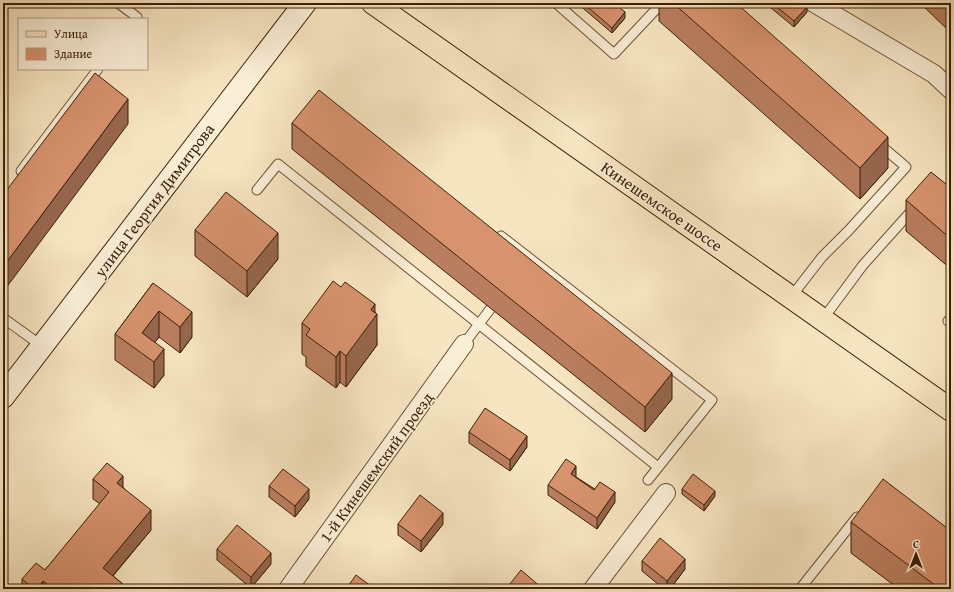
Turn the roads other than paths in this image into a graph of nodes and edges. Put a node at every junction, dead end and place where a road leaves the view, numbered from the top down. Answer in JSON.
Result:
{"nodes":[{"id":1,"x":118,"y":3,"type":"edge"},
{"id":2,"x":305,"y":3,"type":"edge"},
{"id":3,"x":373,"y":3,"type":"edge"},
{"id":4,"x":556,"y":3,"type":"edge"},
{"id":5,"x":662,"y":3,"type":"edge"},
{"id":6,"x":814,"y":3,"type":"edge"},
{"id":7,"x":136,"y":18,"type":"edge"},
{"id":8,"x":97,"y":70,"type":"edge"},
{"id":9,"x":951,"y":90,"type":"edge"},
{"id":10,"x":870,"y":136,"type":"edge"},
{"id":11,"x":17,"y":176,"type":"edge"},
{"id":12,"x":257,"y":190,"type":"dead end"},
{"id":13,"x":921,"y":200,"type":"edge"},
{"id":14,"x":491,"y":228,"type":"edge"},
{"id":15,"x":791,"y":297,"type":"junction"},
{"id":16,"x":491,"y":308,"type":"dead end"},
{"id":17,"x":3,"y":318,"type":"edge"},
{"id":18,"x":823,"y":319,"type":"junction"},
{"id":19,"x":479,"y":324,"type":"junction"},
{"id":20,"x":464,"y":344,"type":"joint"},
{"id":21,"x":42,"y":346,"type":"junction"},
{"id":22,"x":3,"y":397,"type":"edge"},
{"id":23,"x":951,"y":410,"type":"edge"},
{"id":24,"x":658,"y":467,"type":"junction"},
{"id":25,"x":648,"y":480,"type":"dead end"},
{"id":26,"x":666,"y":493,"type":"dead end"},
{"id":27,"x":863,"y":509,"type":"edge"},
{"id":28,"x":288,"y":589,"type":"edge"},
{"id":29,"x":593,"y":589,"type":"edge"},
{"id":30,"x":800,"y":589,"type":"edge"}],
"edges":[{"from":1,"to":7,"type":"lane"},
{"from":2,"to":21,"type":"main road","name":"улица Георгия Димитрова"},
{"from":3,"to":15,"type":"main road","name":"Кинешемское шоссе"},
{"from":4,"to":5,"type":"lane"},
{"from":6,"to":9,"type":"street"},
{"from":8,"to":11,"type":"lane"},
{"from":10,"to":15,"type":"lane"},
{"from":12,"to":19,"type":"lane"},
{"from":13,"to":18,"type":"lane"},
{"from":14,"to":24,"type":"lane"},
{"from":15,"to":18,"type":"main road","name":"Кинешемское шоссе"},
{"from":16,"to":19,"type":"lane"},
{"from":17,"to":21,"type":"lane"},
{"from":18,"to":23,"type":"main road","name":"Кинешемское шоссе"},
{"from":19,"to":20,"type":"lane"},
{"from":19,"to":24,"type":"lane"},
{"from":20,"to":28,"type":"street","name":"1-й Кинешемский проезд"},
{"from":21,"to":22,"type":"main road","name":"улица Георгия Димитрова"},
{"from":24,"to":25,"type":"lane"},
{"from":26,"to":29,"type":"street"},
{"from":27,"to":30,"type":"lane"}]}
